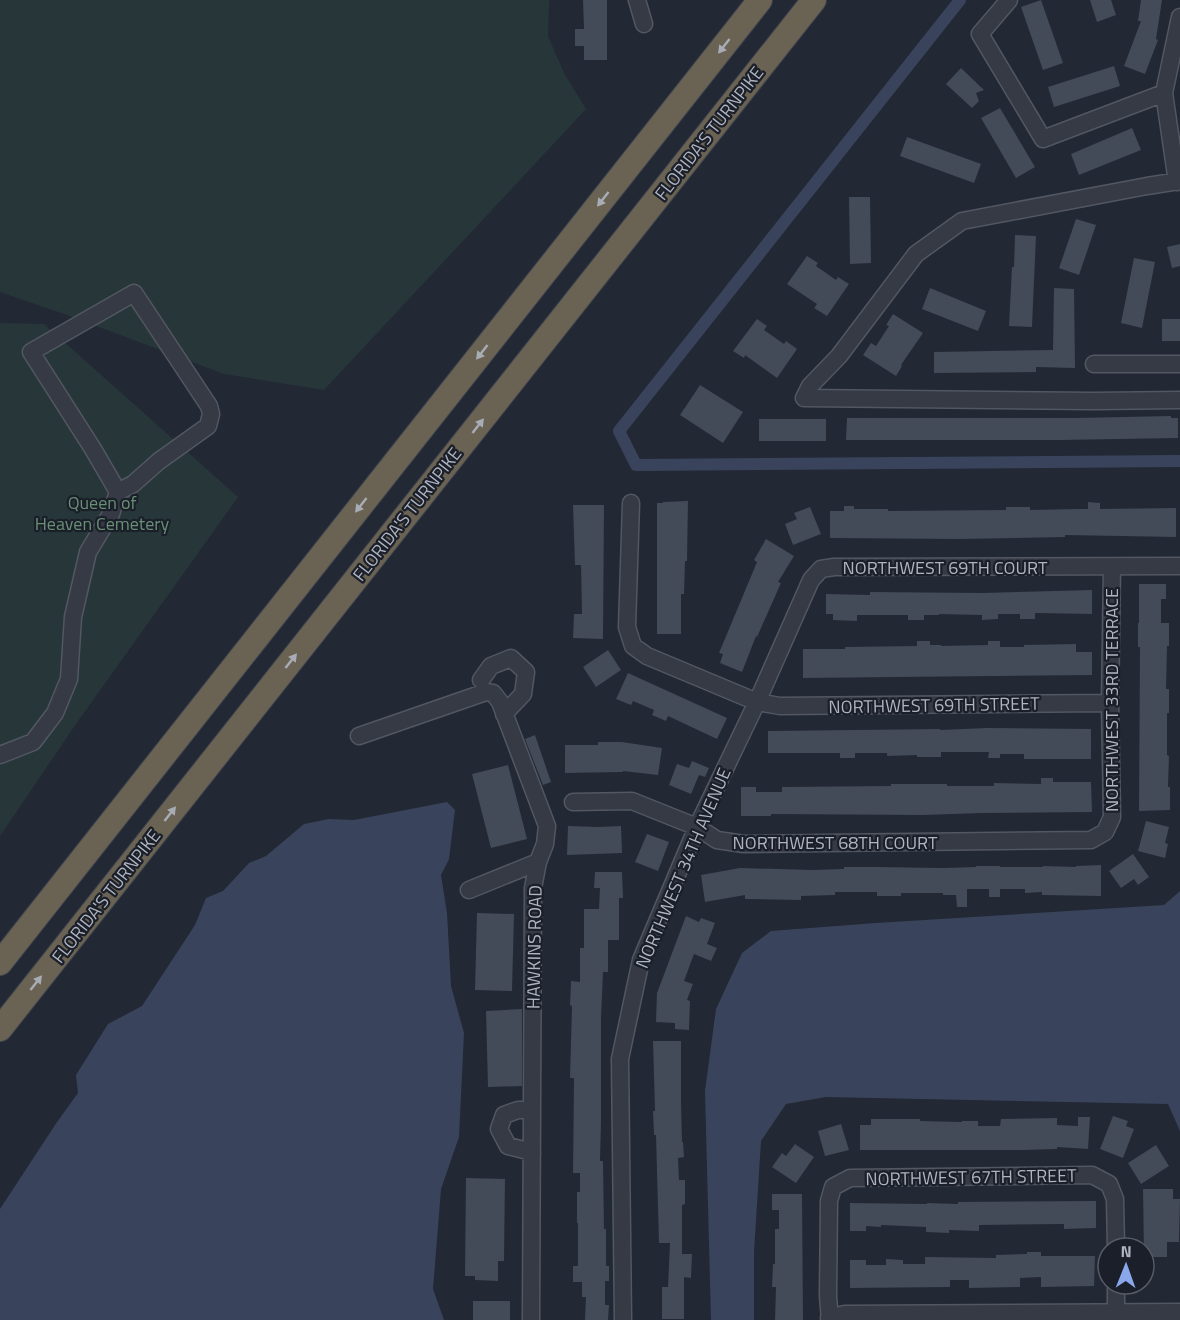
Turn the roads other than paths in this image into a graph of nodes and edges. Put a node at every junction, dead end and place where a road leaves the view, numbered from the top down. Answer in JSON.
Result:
{"nodes":[{"id":1,"x":638,"y":0,"type":"edge"},
{"id":2,"x":760,"y":0,"type":"edge"},
{"id":3,"x":814,"y":0,"type":"edge"},
{"id":4,"x":1009,"y":0,"type":"edge"},
{"id":5,"x":1180,"y":17,"type":"edge"},
{"id":6,"x":644,"y":24,"type":"dead end"},
{"id":7,"x":1164,"y":93,"type":"junction"},
{"id":8,"x":1174,"y":123,"type":"edge"},
{"id":9,"x":1179,"y":181,"type":"edge"},
{"id":10,"x":1094,"y":364,"type":"dead end"},
{"id":11,"x":1180,"y":364,"type":"edge"},
{"id":12,"x":1180,"y":400,"type":"edge"},
{"id":13,"x":118,"y":492,"type":"junction"},
{"id":14,"x":631,"y":503,"type":"dead end"},
{"id":15,"x":1180,"y":566,"type":"edge"},
{"id":16,"x":1112,"y":567,"type":"junction"},
{"id":17,"x":482,"y":680,"type":"dead end"},
{"id":18,"x":757,"y":702,"type":"junction"},
{"id":19,"x":1110,"y":703,"type":"junction"},
{"id":20,"x":504,"y":714,"type":"junction"},
{"id":21,"x":359,"y":736,"type":"dead end"},
{"id":22,"x":0,"y":755,"type":"edge"},
{"id":23,"x":573,"y":802,"type":"dead end"},
{"id":24,"x":697,"y":826,"type":"junction"},
{"id":25,"x":1105,"y":832,"type":"joint"},
{"id":26,"x":538,"y":862,"type":"junction"},
{"id":27,"x":469,"y":890,"type":"dead end"},
{"id":28,"x":0,"y":963,"type":"edge"},
{"id":29,"x":0,"y":1029,"type":"edge"},
{"id":30,"x":532,"y":1110,"type":"junction"},
{"id":31,"x":532,"y":1152,"type":"junction"},
{"id":32,"x":1116,"y":1236,"type":"edge"},
{"id":33,"x":1116,"y":1296,"type":"edge"},
{"id":34,"x":1180,"y":1312,"type":"edge"},
{"id":35,"x":1116,"y":1313,"type":"junction"},
{"id":36,"x":830,"y":1319,"type":"edge"},
{"id":37,"x":531,"y":1320,"type":"edge"},
{"id":38,"x":623,"y":1320,"type":"edge"}],
"edges":[{"from":1,"to":6,"type":"street"},
{"from":2,"to":28,"type":"highway","one_way":true},
{"from":29,"to":3,"type":"highway","name":"FLORIDA'S TURNPIKE","one_way":true},
{"from":4,"to":7,"type":"street"},
{"from":5,"to":7,"type":"street"},
{"from":7,"to":8,"type":"street"},
{"from":8,"to":9,"type":"street"},
{"from":9,"to":12,"type":"street"},
{"from":10,"to":11,"type":"street"},
{"from":13,"to":13,"type":"street"},
{"from":13,"to":22,"type":"street"},
{"from":14,"to":18,"type":"street"},
{"from":15,"to":16,"type":"street","name":"NORTHWEST 69TH COURT"},
{"from":16,"to":18,"type":"street","name":"NORTHWEST 69TH COURT"},
{"from":16,"to":19,"type":"street","name":"NORTHWEST 33RD TERRACE"},
{"from":17,"to":20,"type":"street"},
{"from":18,"to":19,"type":"street","name":"NORTHWEST 69TH STREET"},
{"from":18,"to":24,"type":"street","name":"NORTHWEST 34TH AVENUE"},
{"from":19,"to":25,"type":"street","name":"NORTHWEST 33RD TERRACE"},
{"from":20,"to":21,"type":"street","name":"HAWKINS ROAD"},
{"from":20,"to":26,"type":"street","name":"HAWKINS ROAD"},
{"from":23,"to":24,"type":"street","name":"NORTHWEST 68TH COURT"},
{"from":24,"to":25,"type":"street","name":"NORTHWEST 68TH COURT"},
{"from":24,"to":38,"type":"street","name":"NORTHWEST 34TH AVENUE"},
{"from":26,"to":27,"type":"street"},
{"from":26,"to":30,"type":"street","name":"HAWKINS ROAD"},
{"from":30,"to":31,"type":"street","name":"HAWKINS ROAD"},
{"from":30,"to":31,"type":"street"},
{"from":31,"to":37,"type":"street","name":"HAWKINS ROAD"},
{"from":32,"to":36,"type":"street","name":"NORTHWEST 67TH STREET"},
{"from":33,"to":35,"type":"street"},
{"from":34,"to":35,"type":"street"},
{"from":35,"to":36,"type":"street"}]}
